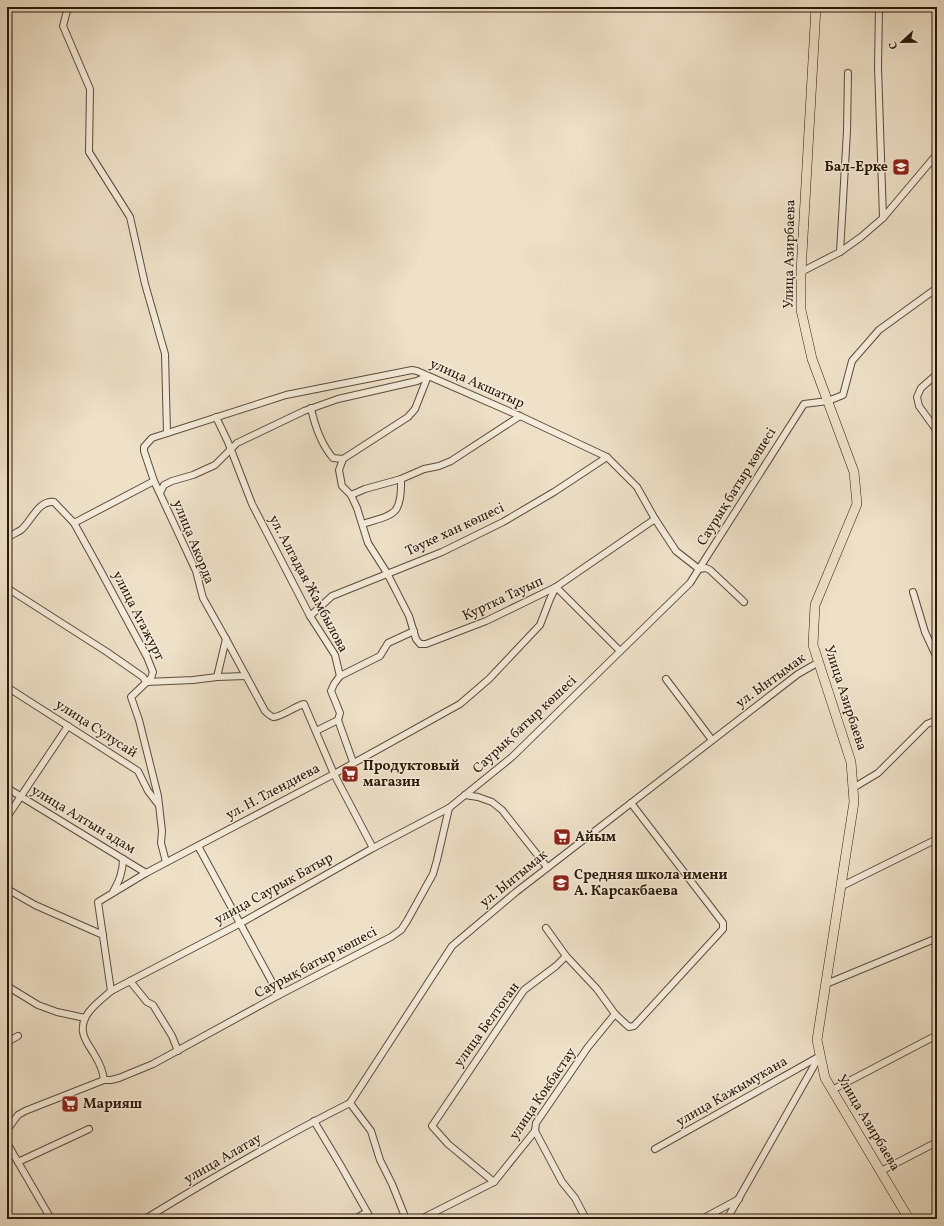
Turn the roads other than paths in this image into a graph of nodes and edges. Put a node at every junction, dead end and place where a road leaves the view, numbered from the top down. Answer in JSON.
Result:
{"nodes":[{"id":1,"x":68,"y":7,"type":"edge"},
{"id":2,"x":816,"y":7,"type":"edge"},
{"id":3,"x":879,"y":7,"type":"edge"},
{"id":4,"x":848,"y":73,"type":"dead end"},
{"id":5,"x":937,"y":154,"type":"edge"},
{"id":6,"x":883,"y":218,"type":"junction"},
{"id":7,"x":840,"y":252,"type":"junction"},
{"id":8,"x":801,"y":272,"type":"junction"},
{"id":9,"x":937,"y":288,"type":"edge"},
{"id":10,"x":937,"y":374,"type":"edge"},
{"id":11,"x":428,"y":376,"type":"junction"},
{"id":12,"x":828,"y":401,"type":"junction"},
{"id":13,"x":311,"y":408,"type":"junction"},
{"id":14,"x":520,"y":416,"type":"junction"},
{"id":15,"x":216,"y":417,"type":"junction"},
{"id":16,"x":937,"y":431,"type":"edge"},
{"id":17,"x":167,"y":433,"type":"junction"},
{"id":18,"x":231,"y":448,"type":"junction"},
{"id":19,"x":144,"y":451,"type":"joint"},
{"id":20,"x":607,"y":457,"type":"junction"},
{"id":21,"x":343,"y":459,"type":"junction"},
{"id":22,"x":401,"y":479,"type":"junction"},
{"id":23,"x":154,"y":481,"type":"junction"},
{"id":24,"x":160,"y":494,"type":"junction"},
{"id":25,"x":351,"y":495,"type":"junction"},
{"id":26,"x":655,"y":519,"type":"junction"},
{"id":27,"x":74,"y":523,"type":"junction"},
{"id":28,"x":363,"y":524,"type":"junction"},
{"id":29,"x":7,"y":538,"type":"edge"},
{"id":30,"x":699,"y":569,"type":"junction"},
{"id":31,"x":387,"y":573,"type":"junction"},
{"id":32,"x":556,"y":587,"type":"junction"},
{"id":33,"x":7,"y":588,"type":"edge"},
{"id":34,"x":913,"y":592,"type":"dead end"},
{"id":35,"x":744,"y":602,"type":"dead end"},
{"id":36,"x":310,"y":616,"type":"junction"},
{"id":37,"x":414,"y":631,"type":"junction"},
{"id":38,"x":226,"y":639,"type":"junction"},
{"id":39,"x":620,"y":651,"type":"junction"},
{"id":40,"x":937,"y":658,"type":"edge"},
{"id":41,"x":819,"y":662,"type":"junction"},
{"id":42,"x":246,"y":676,"type":"junction"},
{"id":43,"x":340,"y":676,"type":"junction"},
{"id":44,"x":217,"y":677,"type":"junction"},
{"id":45,"x":666,"y":679,"type":"dead end"},
{"id":46,"x":146,"y":682,"type":"junction"},
{"id":47,"x":7,"y":687,"type":"edge"},
{"id":48,"x":338,"y":720,"type":"junction"},
{"id":49,"x":937,"y":720,"type":"edge"},
{"id":50,"x":68,"y":726,"type":"junction"},
{"id":51,"x":316,"y":731,"type":"junction"},
{"id":52,"x":712,"y":740,"type":"junction"},
{"id":53,"x":353,"y":762,"type":"junction"},
{"id":54,"x":334,"y":774,"type":"junction"},
{"id":55,"x":7,"y":788,"type":"edge"},
{"id":56,"x":853,"y":788,"type":"junction"},
{"id":57,"x":465,"y":795,"type":"junction"},
{"id":58,"x":20,"y":796,"type":"junction"},
{"id":59,"x":631,"y":803,"type":"junction"},
{"id":60,"x":159,"y":804,"type":"junction"},
{"id":61,"x":449,"y":808,"type":"junction"},
{"id":62,"x":7,"y":817,"type":"edge"},
{"id":63,"x":937,"y":839,"type":"edge"},
{"id":64,"x":198,"y":846,"type":"junction"},
{"id":65,"x":373,"y":848,"type":"junction"},
{"id":66,"x":123,"y":859,"type":"junction"},
{"id":67,"x":166,"y":862,"type":"junction"},
{"id":68,"x":547,"y":868,"type":"junction"},
{"id":69,"x":146,"y":873,"type":"junction"},
{"id":70,"x":842,"y":886,"type":"junction"},
{"id":71,"x":7,"y":889,"type":"edge"},
{"id":72,"x":112,"y":894,"type":"junction"},
{"id":73,"x":241,"y":923,"type":"junction"},
{"id":74,"x":546,"y":928,"type":"dead end"},
{"id":75,"x":103,"y":935,"type":"junction"},
{"id":76,"x":937,"y":938,"type":"edge"},
{"id":77,"x":566,"y":956,"type":"junction"},
{"id":78,"x":130,"y":981,"type":"junction"},
{"id":79,"x":826,"y":984,"type":"junction"},
{"id":80,"x":7,"y":986,"type":"edge"},
{"id":81,"x":111,"y":991,"type":"junction"},
{"id":82,"x":279,"y":996,"type":"junction"},
{"id":83,"x":615,"y":1014,"type":"junction"},
{"id":84,"x":85,"y":1018,"type":"junction"},
{"id":85,"x":937,"y":1035,"type":"edge"},
{"id":86,"x":18,"y":1036,"type":"dead end"},
{"id":87,"x":7,"y":1042,"type":"edge"},
{"id":88,"x":178,"y":1050,"type":"junction"},
{"id":89,"x":820,"y":1056,"type":"junction"},
{"id":90,"x":104,"y":1080,"type":"junction"},
{"id":91,"x":832,"y":1090,"type":"junction"},
{"id":92,"x":350,"y":1103,"type":"junction"},
{"id":93,"x":314,"y":1121,"type":"junction"},
{"id":94,"x":89,"y":1129,"type":"dead end"},
{"id":95,"x":7,"y":1130,"type":"edge"},
{"id":96,"x":535,"y":1131,"type":"junction"},
{"id":97,"x":937,"y":1142,"type":"edge"},
{"id":98,"x":7,"y":1143,"type":"edge"},
{"id":99,"x":655,"y":1149,"type":"dead end"},
{"id":100,"x":18,"y":1162,"type":"junction"},
{"id":101,"x":881,"y":1172,"type":"junction"},
{"id":102,"x":494,"y":1182,"type":"junction"},
{"id":103,"x":739,"y":1198,"type":"junction"},
{"id":104,"x":367,"y":1212,"type":"junction"},
{"id":105,"x":51,"y":1219,"type":"edge"},
{"id":106,"x":145,"y":1219,"type":"edge"},
{"id":107,"x":355,"y":1219,"type":"edge"},
{"id":108,"x":371,"y":1219,"type":"edge"},
{"id":109,"x":406,"y":1219,"type":"edge"},
{"id":110,"x":421,"y":1219,"type":"edge"},
{"id":111,"x":586,"y":1219,"type":"edge"},
{"id":112,"x":702,"y":1219,"type":"edge"},
{"id":113,"x":728,"y":1219,"type":"edge"},
{"id":114,"x":909,"y":1219,"type":"edge"}],
"edges":[{"from":1,"to":17,"type":"street"},
{"from":2,"to":8,"type":"main road","name":"Улица Азирбаева"},
{"from":3,"to":6,"type":"street"},
{"from":4,"to":7,"type":"street"},
{"from":5,"to":6,"type":"street"},
{"from":6,"to":7,"type":"street"},
{"from":7,"to":8,"type":"street"},
{"from":8,"to":12,"type":"main road","name":"Улица Азирбаева"},
{"from":9,"to":12,"type":"street","name":"Саурық батыр көшесі"},
{"from":10,"to":16,"type":"street"},
{"from":11,"to":13,"type":"street"},
{"from":11,"to":14,"type":"street","name":"улица Акшатыр"},
{"from":11,"to":15,"type":"street","name":"улица Акшатыр"},
{"from":11,"to":21,"type":"street"},
{"from":12,"to":30,"type":"street","name":"Саурық батыр көшесі"},
{"from":12,"to":41,"type":"main road","name":"Улица Азирбаева"},
{"from":13,"to":18,"type":"street"},
{"from":13,"to":21,"type":"street"},
{"from":14,"to":20,"type":"street","name":"улица Акшатыр"},
{"from":14,"to":22,"type":"street"},
{"from":15,"to":17,"type":"street","name":"улица Акшатыр"},
{"from":15,"to":18,"type":"street","name":"ул. Алгадая Жамбылова"},
{"from":17,"to":19,"type":"street","name":"улица Акшатыр"},
{"from":18,"to":24,"type":"street"},
{"from":18,"to":36,"type":"street","name":"ул. Алгадая Жамбылова"},
{"from":19,"to":23,"type":"street","name":"улица Акорда"},
{"from":20,"to":26,"type":"street","name":"улица Акшатыр"},
{"from":20,"to":31,"type":"street","name":"Тәуке хан көшесі"},
{"from":21,"to":25,"type":"street","name":"Куртка Тауып"},
{"from":22,"to":25,"type":"street"},
{"from":22,"to":28,"type":"street"},
{"from":23,"to":24,"type":"street","name":"улица Акорда"},
{"from":23,"to":27,"type":"street"},
{"from":24,"to":38,"type":"street","name":"улица Акорда"},
{"from":25,"to":28,"type":"street","name":"Куртка Тауып"},
{"from":26,"to":30,"type":"street","name":"улица Акшатыр"},
{"from":26,"to":32,"type":"street","name":"Куртка Тауып"},
{"from":27,"to":29,"type":"street","name":"улица Атажурт"},
{"from":27,"to":46,"type":"street","name":"улица Атажурт"},
{"from":28,"to":31,"type":"street","name":"Куртка Тауып"},
{"from":30,"to":35,"type":"street","name":"улица Акшатыр"},
{"from":30,"to":39,"type":"street","name":"Саурық батыр көшесі"},
{"from":31,"to":36,"type":"street","name":"Тәуке хан көшесі"},
{"from":31,"to":37,"type":"street","name":"Куртка Тауып"},
{"from":32,"to":37,"type":"street","name":"Куртка Тауып"},
{"from":32,"to":39,"type":"street"},
{"from":32,"to":53,"type":"street","name":"ул. Н. Тлендиева"},
{"from":33,"to":46,"type":"street"},
{"from":34,"to":40,"type":"street"},
{"from":36,"to":43,"type":"street","name":"ул. Алгадая Жамбылова"},
{"from":37,"to":43,"type":"street"},
{"from":38,"to":42,"type":"street","name":"улица Акорда"},
{"from":38,"to":44,"type":"street"},
{"from":39,"to":57,"type":"street","name":"Саурық батыр көшесі"},
{"from":41,"to":52,"type":"street","name":"ул. Ынтымак"},
{"from":41,"to":56,"type":"main road","name":"Улица Азирбаева"},
{"from":42,"to":44,"type":"street"},
{"from":42,"to":51,"type":"street","name":"улица Акорда"},
{"from":43,"to":48,"type":"street","name":"ул. Алгадая Жамбылова"},
{"from":44,"to":46,"type":"street"},
{"from":45,"to":52,"type":"street"},
{"from":46,"to":60,"type":"street","name":"улица Атажурт"},
{"from":47,"to":50,"type":"street","name":"улица Сулусай"},
{"from":48,"to":51,"type":"street"},
{"from":48,"to":53,"type":"street","name":"ул. Алгадая Жамбылова"},
{"from":49,"to":56,"type":"street"},
{"from":50,"to":58,"type":"street"},
{"from":50,"to":60,"type":"street","name":"улица Сулусай"},
{"from":51,"to":54,"type":"street"},
{"from":52,"to":59,"type":"street","name":"ул. Ынтымак"},
{"from":53,"to":54,"type":"street","name":"ул. Н. Тлендиева"},
{"from":54,"to":64,"type":"street","name":"ул. Н. Тлендиева"},
{"from":54,"to":65,"type":"street"},
{"from":55,"to":58,"type":"street","name":"улица Алтын адам"},
{"from":56,"to":70,"type":"main road","name":"Улица Азирбаева"},
{"from":57,"to":61,"type":"street","name":"Саурық батыр көшесі"},
{"from":57,"to":68,"type":"street"},
{"from":58,"to":62,"type":"street"},
{"from":58,"to":66,"type":"street","name":"улица Алтын адам"},
{"from":59,"to":68,"type":"street","name":"ул. Ынтымак"},
{"from":59,"to":83,"type":"street"},
{"from":60,"to":67,"type":"street","name":"улица Атажурт"},
{"from":61,"to":65,"type":"street","name":"улица Саурык Батыр"},
{"from":61,"to":82,"type":"street","name":"Саурық батыр көшесі"},
{"from":63,"to":70,"type":"street"},
{"from":64,"to":67,"type":"street","name":"ул. Н. Тлендиева"},
{"from":64,"to":73,"type":"street"},
{"from":65,"to":73,"type":"street","name":"улица Саурык Батыр"},
{"from":66,"to":69,"type":"street","name":"улица Алтын адам"},
{"from":66,"to":72,"type":"street"},
{"from":67,"to":69,"type":"street","name":"ул. Н. Тлендиева"},
{"from":68,"to":92,"type":"street","name":"ул. Ынтымак"},
{"from":69,"to":72,"type":"street","name":"ул. Н. Тлендиева"},
{"from":70,"to":79,"type":"main road","name":"Улица Азирбаева"},
{"from":71,"to":75,"type":"street"},
{"from":72,"to":75,"type":"street","name":"ул. Н. Тлендиева"},
{"from":73,"to":78,"type":"street","name":"улица Саурык Батыр"},
{"from":73,"to":82,"type":"street"},
{"from":74,"to":77,"type":"street"},
{"from":75,"to":81,"type":"street"},
{"from":76,"to":79,"type":"street"},
{"from":77,"to":83,"type":"street"},
{"from":77,"to":102,"type":"street","name":"улица Белтоган"},
{"from":78,"to":81,"type":"street","name":"улица Саурык Батыр"},
{"from":78,"to":88,"type":"street"},
{"from":79,"to":89,"type":"main road","name":"Улица Азирбаева"},
{"from":80,"to":84,"type":"street"},
{"from":81,"to":84,"type":"street","name":"улица Саурык Батыр"},
{"from":82,"to":88,"type":"street","name":"Саурық батыр көшесі"},
{"from":83,"to":96,"type":"street","name":"улица Кокбастау"},
{"from":84,"to":90,"type":"street"},
{"from":85,"to":91,"type":"street"},
{"from":86,"to":87,"type":"street"},
{"from":88,"to":90,"type":"street","name":"Саурық батыр көшесі"},
{"from":89,"to":91,"type":"main road","name":"Улица Азирбаева"},
{"from":89,"to":99,"type":"street","name":"улица Кажымукана"},
{"from":89,"to":103,"type":"street"},
{"from":90,"to":95,"type":"street","name":"Саурық батыр көшесі"},
{"from":91,"to":101,"type":"main road","name":"Улица Азирбаева"},
{"from":92,"to":93,"type":"street","name":"улица Алатау"},
{"from":92,"to":109,"type":"street"},
{"from":93,"to":104,"type":"street"},
{"from":93,"to":106,"type":"street","name":"улица Алатау"},
{"from":94,"to":100,"type":"street"},
{"from":96,"to":102,"type":"street","name":"улица Кокбастау"},
{"from":96,"to":111,"type":"street"},
{"from":97,"to":101,"type":"street"},
{"from":98,"to":100,"type":"street"},
{"from":100,"to":105,"type":"street"},
{"from":101,"to":114,"type":"main road","name":"Улица Азирбаева"},
{"from":102,"to":110,"type":"street","name":"улица Кокбастау"},
{"from":103,"to":112,"type":"street"},
{"from":103,"to":113,"type":"street"},
{"from":104,"to":107,"type":"street"},
{"from":104,"to":108,"type":"street"}]}
